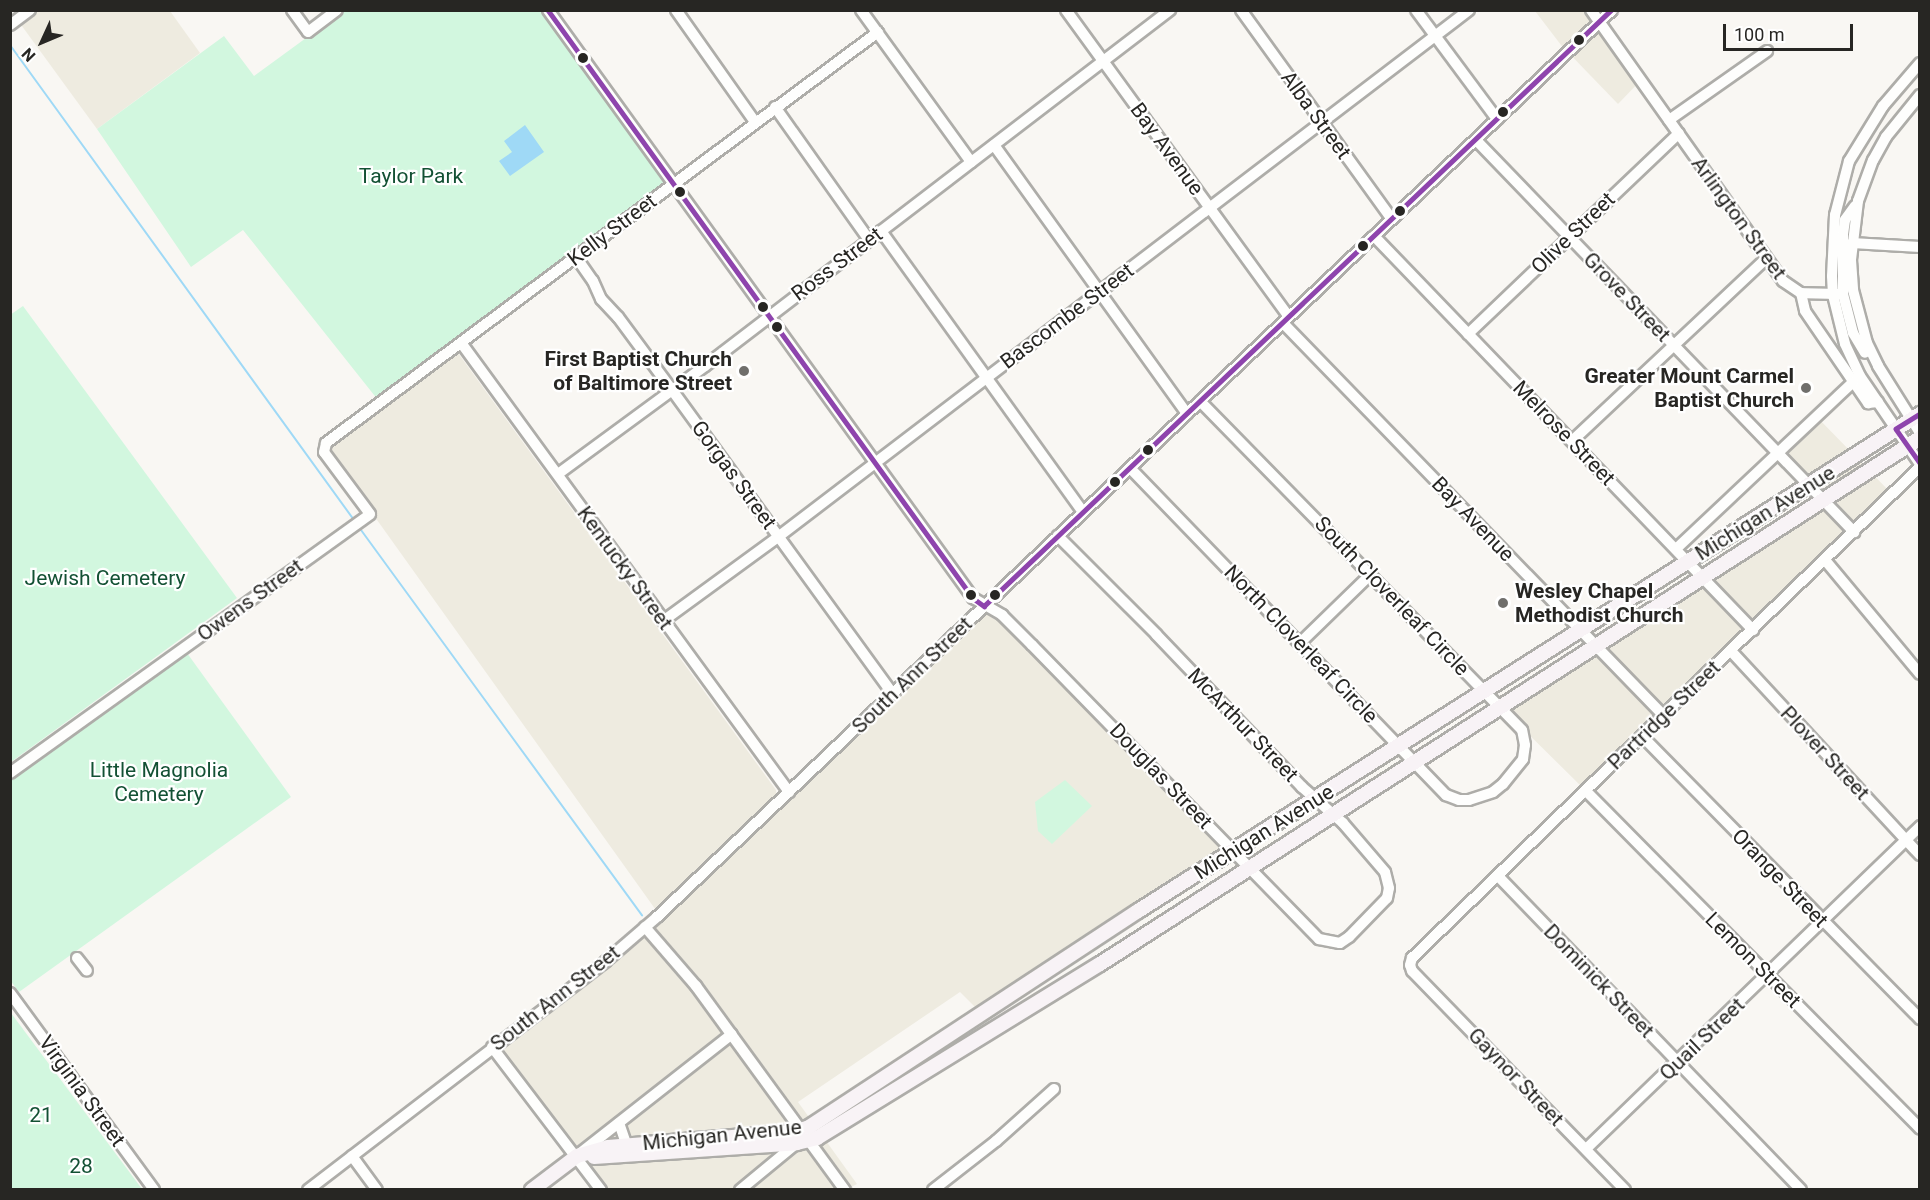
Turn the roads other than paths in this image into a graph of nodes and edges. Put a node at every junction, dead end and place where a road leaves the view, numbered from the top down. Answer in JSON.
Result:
{"nodes":[{"id":1,"x":30,"y":10,"type":"edge"},
{"id":2,"x":292,"y":10,"type":"edge"},
{"id":3,"x":338,"y":10,"type":"edge"},
{"id":4,"x":548,"y":10,"type":"edge"},
{"id":5,"x":676,"y":10,"type":"edge"},
{"id":6,"x":861,"y":10,"type":"edge"},
{"id":7,"x":1065,"y":10,"type":"edge"},
{"id":8,"x":1170,"y":10,"type":"edge"},
{"id":9,"x":1241,"y":10,"type":"edge"},
{"id":10,"x":1416,"y":10,"type":"edge"},
{"id":11,"x":1469,"y":10,"type":"edge"},
{"id":12,"x":1591,"y":10,"type":"edge"},
{"id":13,"x":1612,"y":10,"type":"edge"},
{"id":14,"x":12,"y":20,"type":"edge"},
{"id":15,"x":1600,"y":22,"type":"junction"},
{"id":16,"x":878,"y":32,"type":"junction"},
{"id":17,"x":1435,"y":36,"type":"junction"},
{"id":18,"x":1767,"y":51,"type":"dead end"},
{"id":19,"x":1104,"y":62,"type":"junction"},
{"id":20,"x":1920,"y":63,"type":"edge"},
{"id":21,"x":1920,"y":95,"type":"edge"},
{"id":22,"x":776,"y":107,"type":"junction"},
{"id":23,"x":1497,"y":120,"type":"junction"},
{"id":24,"x":1669,"y":120,"type":"junction"},
{"id":25,"x":755,"y":122,"type":"junction"},
{"id":26,"x":1322,"y":123,"type":"junction"},
{"id":27,"x":1678,"y":133,"type":"junction"},
{"id":28,"x":1476,"y":140,"type":"junction"},
{"id":29,"x":994,"y":146,"type":"junction"},
{"id":30,"x":971,"y":162,"type":"junction"},
{"id":31,"x":674,"y":183,"type":"junction"},
{"id":32,"x":1858,"y":201,"type":"junction"},
{"id":33,"x":1210,"y":208,"type":"junction"},
{"id":34,"x":1392,"y":219,"type":"junction"},
{"id":35,"x":881,"y":231,"type":"junction"},
{"id":36,"x":1374,"y":236,"type":"junction"},
{"id":37,"x":1569,"y":237,"type":"junction"},
{"id":38,"x":869,"y":240,"type":"junction"},
{"id":39,"x":1852,"y":243,"type":"junction"},
{"id":40,"x":1920,"y":247,"type":"edge"},
{"id":41,"x":576,"y":257,"type":"junction"},
{"id":42,"x":1767,"y":258,"type":"junction"},
{"id":43,"x":1099,"y":292,"type":"junction"},
{"id":44,"x":1801,"y":293,"type":"junction"},
{"id":45,"x":1838,"y":294,"type":"junction"},
{"id":46,"x":769,"y":315,"type":"junction"},
{"id":47,"x":1286,"y":320,"type":"junction"},
{"id":48,"x":1468,"y":334,"type":"junction"},
{"id":49,"x":462,"y":344,"type":"junction"},
{"id":50,"x":1674,"y":346,"type":"junction"},
{"id":51,"x":1878,"y":366,"type":"junction"},
{"id":52,"x":986,"y":377,"type":"junction"},
{"id":53,"x":1853,"y":382,"type":"junction"},
{"id":54,"x":672,"y":390,"type":"junction"},
{"id":55,"x":1200,"y":401,"type":"junction"},
{"id":56,"x":1878,"y":402,"type":"junction"},
{"id":57,"x":376,"y":406,"type":"joint"},
{"id":58,"x":1187,"y":414,"type":"junction"},
{"id":59,"x":1915,"y":416,"type":"edge"},
{"id":60,"x":1896,"y":429,"type":"junction"},
{"id":61,"x":1920,"y":433,"type":"edge"},
{"id":62,"x":1920,"y":438,"type":"edge"},
{"id":63,"x":1572,"y":441,"type":"junction"},
{"id":64,"x":1907,"y":446,"type":"junction"},
{"id":65,"x":1778,"y":453,"type":"junction"},
{"id":66,"x":875,"y":463,"type":"junction"},
{"id":67,"x":1920,"y":466,"type":"edge"},
{"id":68,"x":1130,"y":468,"type":"junction"},
{"id":69,"x":558,"y":474,"type":"junction"},
{"id":70,"x":1809,"y":485,"type":"junction"},
{"id":71,"x":1823,"y":500,"type":"junction"},
{"id":72,"x":1083,"y":512,"type":"junction"},
{"id":73,"x":1767,"y":512,"type":"junction"},
{"id":74,"x":1775,"y":530,"type":"junction"},
{"id":75,"x":1854,"y":532,"type":"junction"},
{"id":76,"x":1058,"y":536,"type":"junction"},
{"id":77,"x":778,"y":537,"type":"junction"},
{"id":78,"x":1676,"y":549,"type":"junction"},
{"id":79,"x":1825,"y":560,"type":"junction"},
{"id":80,"x":1688,"y":561,"type":"junction"},
{"id":81,"x":1371,"y":574,"type":"junction"},
{"id":82,"x":1702,"y":576,"type":"junction"},
{"id":83,"x":984,"y":606,"type":"junction"},
{"id":84,"x":663,"y":621,"type":"junction"},
{"id":85,"x":1580,"y":630,"type":"junction"},
{"id":86,"x":1753,"y":630,"type":"junction"},
{"id":87,"x":1300,"y":643,"type":"junction"},
{"id":88,"x":1595,"y":645,"type":"junction"},
{"id":89,"x":1731,"y":651,"type":"junction"},
{"id":90,"x":1920,"y":674,"type":"edge"},
{"id":91,"x":1485,"y":691,"type":"junction"},
{"id":92,"x":893,"y":694,"type":"junction"},
{"id":93,"x":1500,"y":706,"type":"junction"},
{"id":94,"x":1663,"y":716,"type":"junction"},
{"id":95,"x":1642,"y":736,"type":"junction"},
{"id":96,"x":1399,"y":746,"type":"junction"},
{"id":97,"x":1414,"y":761,"type":"junction"},
{"id":98,"x":10,"y":773,"type":"edge"},
{"id":99,"x":1586,"y":791,"type":"junction"},
{"id":100,"x":789,"y":792,"type":"junction"},
{"id":101,"x":1481,"y":796,"type":"joint"},
{"id":102,"x":1317,"y":800,"type":"junction"},
{"id":103,"x":1332,"y":813,"type":"junction"},
{"id":104,"x":1920,"y":826,"type":"edge"},
{"id":105,"x":1905,"y":840,"type":"junction"},
{"id":106,"x":1234,"y":852,"type":"junction"},
{"id":107,"x":1920,"y":855,"type":"edge"},
{"id":108,"x":1249,"y":867,"type":"junction"},
{"id":109,"x":1498,"y":876,"type":"junction"},
{"id":110,"x":1365,"y":921,"type":"joint"},
{"id":111,"x":1823,"y":922,"type":"junction"},
{"id":112,"x":645,"y":927,"type":"junction"},
{"id":113,"x":77,"y":958,"type":"dead end"},
{"id":114,"x":1410,"y":964,"type":"joint"},
{"id":115,"x":87,"y":971,"type":"dead end"},
{"id":116,"x":1768,"y":975,"type":"junction"},
{"id":117,"x":10,"y":993,"type":"edge"},
{"id":118,"x":1920,"y":1019,"type":"edge"},
{"id":119,"x":732,"y":1034,"type":"junction"},
{"id":120,"x":492,"y":1047,"type":"junction"},
{"id":121,"x":1678,"y":1062,"type":"junction"},
{"id":122,"x":1054,"y":1089,"type":"dead end"},
{"id":123,"x":619,"y":1123,"type":"junction"},
{"id":124,"x":1920,"y":1129,"type":"edge"},
{"id":125,"x":802,"y":1138,"type":"junction"},
{"id":126,"x":627,"y":1146,"type":"junction"},
{"id":127,"x":1586,"y":1149,"type":"junction"},
{"id":128,"x":352,"y":1156,"type":"junction"},
{"id":129,"x":577,"y":1156,"type":"junction"},
{"id":130,"x":154,"y":1190,"type":"edge"},
{"id":131,"x":309,"y":1190,"type":"edge"},
{"id":132,"x":377,"y":1190,"type":"edge"},
{"id":133,"x":532,"y":1190,"type":"edge"},
{"id":134,"x":602,"y":1190,"type":"edge"},
{"id":135,"x":740,"y":1190,"type":"edge"},
{"id":136,"x":845,"y":1190,"type":"edge"},
{"id":137,"x":933,"y":1190,"type":"edge"},
{"id":138,"x":1625,"y":1190,"type":"edge"},
{"id":139,"x":1801,"y":1190,"type":"edge"}],
"edges":[{"from":1,"to":14,"type":"street"},
{"from":2,"to":3,"type":"street"},
{"from":4,"to":31,"type":"street","name":"Douglas Street"},
{"from":5,"to":25,"type":"street"},
{"from":6,"to":16,"type":"street"},
{"from":7,"to":19,"type":"street","name":"Bay Avenue"},
{"from":8,"to":19,"type":"street"},
{"from":9,"to":26,"type":"street","name":"Alba Street"},
{"from":10,"to":17,"type":"street"},
{"from":11,"to":17,"type":"street","name":"Bascombe Street"},
{"from":12,"to":15,"type":"street"},
{"from":13,"to":15,"type":"street","name":"South Ann Street"},
{"from":15,"to":23,"type":"street","name":"South Ann Street"},
{"from":15,"to":24,"type":"street"},
{"from":16,"to":22,"type":"street","name":"Kelly Street"},
{"from":16,"to":30,"type":"street"},
{"from":17,"to":23,"type":"street"},
{"from":17,"to":26,"type":"street","name":"Bascombe Street"},
{"from":18,"to":24,"type":"street"},
{"from":19,"to":29,"type":"street"},
{"from":19,"to":33,"type":"street","name":"Bay Avenue"},
{"from":20,"to":45,"type":"street"},
{"from":21,"to":32,"type":"street"},
{"from":22,"to":25,"type":"street","name":"Kelly Street"},
{"from":22,"to":38,"type":"street"},
{"from":23,"to":28,"type":"street","name":"South Ann Street"},
{"from":24,"to":27,"type":"street","name":"Arlington Street"},
{"from":25,"to":31,"type":"street","name":"Kelly Street"},
{"from":26,"to":33,"type":"street","name":"Bascombe Street"},
{"from":26,"to":34,"type":"street","name":"Alba Street"},
{"from":27,"to":37,"type":"street","name":"Olive Street"},
{"from":27,"to":42,"type":"street","name":"Arlington Street"},
{"from":28,"to":34,"type":"street","name":"South Ann Street"},
{"from":28,"to":37,"type":"street","name":"Grove Street"},
{"from":29,"to":30,"type":"street","name":"Ross Street"},
{"from":29,"to":43,"type":"street"},
{"from":30,"to":35,"type":"street","name":"Ross Street"},
{"from":31,"to":41,"type":"street","name":"Kelly Street"},
{"from":31,"to":46,"type":"street","name":"Douglas Street"},
{"from":32,"to":39,"type":"street"},
{"from":32,"to":45,"type":"street"},
{"from":33,"to":43,"type":"street","name":"Bascombe Street"},
{"from":33,"to":47,"type":"street","name":"Bay Avenue"},
{"from":34,"to":36,"type":"street","name":"South Ann Street"},
{"from":35,"to":38,"type":"street","name":"Ross Street"},
{"from":35,"to":52,"type":"street"},
{"from":36,"to":47,"type":"street","name":"South Ann Street"},
{"from":36,"to":48,"type":"street","name":"Melrose Street"},
{"from":37,"to":48,"type":"street","name":"Olive Street"},
{"from":37,"to":50,"type":"street","name":"Grove Street"},
{"from":38,"to":46,"type":"street","name":"Ross Street"},
{"from":39,"to":40,"type":"street"},
{"from":39,"to":51,"type":"street"},
{"from":41,"to":49,"type":"street","name":"Kelly Street"},
{"from":41,"to":54,"type":"street","name":"Gorgas Street"},
{"from":42,"to":44,"type":"street","name":"Arlington Street"},
{"from":42,"to":50,"type":"street"},
{"from":43,"to":52,"type":"street","name":"Bascombe Street"},
{"from":43,"to":58,"type":"street"},
{"from":44,"to":45,"type":"street","name":"Arlington Street"},
{"from":44,"to":53,"type":"street"},
{"from":45,"to":51,"type":"street"},
{"from":45,"to":56,"type":"street"},
{"from":46,"to":54,"type":"street","name":"Ross Street"},
{"from":46,"to":66,"type":"street","name":"Douglas Street"},
{"from":47,"to":55,"type":"street","name":"South Ann Street"},
{"from":47,"to":85,"type":"street","name":"Bay Avenue"},
{"from":48,"to":63,"type":"street","name":"Melrose Street"},
{"from":49,"to":57,"type":"street","name":"Kelly Street"},
{"from":49,"to":69,"type":"street","name":"Kentucky Street"},
{"from":50,"to":63,"type":"street"},
{"from":50,"to":65,"type":"street","name":"Grove Street"},
{"from":51,"to":59,"type":"street"},
{"from":52,"to":66,"type":"street","name":"Bascombe Street"},
{"from":52,"to":72,"type":"street"},
{"from":53,"to":56,"type":"street"},
{"from":53,"to":65,"type":"street"},
{"from":54,"to":69,"type":"street","name":"Ross Street"},
{"from":54,"to":77,"type":"street","name":"Gorgas Street"},
{"from":55,"to":58,"type":"street","name":"South Ann Street"},
{"from":55,"to":81,"type":"street","name":"South Cloverleaf Circle"},
{"from":56,"to":60,"type":"street"},
{"from":57,"to":98,"type":"street","name":"Owens Street"},
{"from":58,"to":68,"type":"street","name":"South Ann Street"},
{"from":59,"to":60,"type":"main road","name":"Michigan Avenue"},
{"from":59,"to":61,"type":"street"},
{"from":60,"to":64,"type":"street"},
{"from":60,"to":70,"type":"main road","name":"Michigan Avenue"},
{"from":62,"to":64,"type":"main road","name":"Michigan Avenue"},
{"from":63,"to":78,"type":"street","name":"Melrose Street"},
{"from":64,"to":67,"type":"street"},
{"from":64,"to":71,"type":"main road","name":"Michigan Avenue"},
{"from":65,"to":70,"type":"street","name":"Grove Street"},
{"from":65,"to":78,"type":"street"},
{"from":66,"to":77,"type":"street","name":"Bascombe Street"},
{"from":66,"to":83,"type":"street","name":"Douglas Street"},
{"from":67,"to":75,"type":"street","name":"Partridge Street"},
{"from":68,"to":72,"type":"street","name":"South Ann Street"},
{"from":68,"to":87,"type":"street","name":"North Cloverleaf Circle"},
{"from":69,"to":84,"type":"street","name":"Kentucky Street"},
{"from":70,"to":71,"type":"street","name":"Grove Street"},
{"from":70,"to":73,"type":"main road","name":"Michigan Avenue"},
{"from":71,"to":74,"type":"main road","name":"Michigan Avenue"},
{"from":71,"to":75,"type":"street","name":"Grove Street"},
{"from":72,"to":76,"type":"street","name":"South Ann Street"},
{"from":73,"to":74,"type":"main road"},
{"from":73,"to":80,"type":"main road","name":"Michigan Avenue"},
{"from":74,"to":82,"type":"main road","name":"Michigan Avenue"},
{"from":75,"to":79,"type":"street","name":"Partridge Street"},
{"from":76,"to":83,"type":"street","name":"South Ann Street"},
{"from":76,"to":102,"type":"street","name":"McArthur Street"},
{"from":77,"to":84,"type":"street","name":"Bascombe Street"},
{"from":77,"to":92,"type":"street","name":"Gorgas Street"},
{"from":78,"to":80,"type":"street","name":"Melrose Street"},
{"from":79,"to":86,"type":"street","name":"Partridge Street"},
{"from":79,"to":90,"type":"street"},
{"from":80,"to":82,"type":"street","name":"Melrose Street"},
{"from":80,"to":85,"type":"main road","name":"Michigan Avenue"},
{"from":81,"to":87,"type":"street"},
{"from":81,"to":91,"type":"street","name":"South Cloverleaf Circle"},
{"from":82,"to":86,"type":"street","name":"Melrose Street"},
{"from":82,"to":88,"type":"main road","name":"Michigan Avenue"},
{"from":83,"to":92,"type":"street","name":"South Ann Street"},
{"from":83,"to":106,"type":"street","name":"Douglas Street"},
{"from":84,"to":100,"type":"street","name":"Kentucky Street"},
{"from":85,"to":88,"type":"street","name":"Bay Avenue"},
{"from":85,"to":91,"type":"main road","name":"Michigan Avenue"},
{"from":86,"to":89,"type":"street","name":"Partridge Street"},
{"from":87,"to":96,"type":"street","name":"North Cloverleaf Circle"},
{"from":88,"to":93,"type":"main road","name":"Michigan Avenue"},
{"from":88,"to":94,"type":"street","name":"Bay Avenue"},
{"from":89,"to":94,"type":"street","name":"Partridge Street"},
{"from":89,"to":105,"type":"street","name":"Plover Street"},
{"from":91,"to":93,"type":"street","name":"South Cloverleaf Circle"},
{"from":91,"to":96,"type":"main road","name":"Michigan Avenue"},
{"from":92,"to":100,"type":"street","name":"South Ann Street"},
{"from":93,"to":97,"type":"main road","name":"Michigan Avenue"},
{"from":93,"to":101,"type":"street","name":"South Cloverleaf Circle"},
{"from":94,"to":95,"type":"street","name":"Partridge Street"},
{"from":95,"to":99,"type":"street","name":"Partridge Street"},
{"from":95,"to":111,"type":"street","name":"Orange Street"},
{"from":96,"to":97,"type":"street","name":"North Cloverleaf Circle"},
{"from":96,"to":102,"type":"main road","name":"Michigan Avenue"},
{"from":97,"to":101,"type":"street","name":"North Cloverleaf Circle"},
{"from":97,"to":103,"type":"main road","name":"Michigan Avenue"},
{"from":99,"to":109,"type":"street","name":"Partridge Street"},
{"from":99,"to":116,"type":"street","name":"Lemon Street"},
{"from":100,"to":112,"type":"street","name":"South Ann Street"},
{"from":102,"to":103,"type":"street","name":"McArthur Street"},
{"from":102,"to":106,"type":"main road","name":"Michigan Avenue"},
{"from":103,"to":108,"type":"main road","name":"Michigan Avenue"},
{"from":103,"to":110,"type":"street","name":"McArthur Street"},
{"from":104,"to":105,"type":"street","name":"Quail Street"},
{"from":105,"to":107,"type":"street","name":"Plover Street"},
{"from":105,"to":111,"type":"street","name":"Quail Street"},
{"from":106,"to":108,"type":"street","name":"Douglas Street"},
{"from":106,"to":125,"type":"main road","name":"Michigan Avenue"},
{"from":108,"to":110,"type":"street","name":"Douglas Street"},
{"from":108,"to":125,"type":"main road","name":"Michigan Avenue"},
{"from":109,"to":114,"type":"street","name":"Partridge Street"},
{"from":109,"to":121,"type":"street","name":"Dominick Street"},
{"from":111,"to":116,"type":"street","name":"Quail Street"},
{"from":111,"to":118,"type":"street","name":"Orange Street"},
{"from":112,"to":119,"type":"street"},
{"from":112,"to":120,"type":"street","name":"South Ann Street"},
{"from":113,"to":115,"type":"street"},
{"from":114,"to":127,"type":"street","name":"Gaynor Street"},
{"from":116,"to":121,"type":"street","name":"Quail Street"},
{"from":116,"to":124,"type":"street","name":"Lemon Street"},
{"from":117,"to":130,"type":"street","name":"Virginia Street"},
{"from":119,"to":123,"type":"street"},
{"from":119,"to":125,"type":"street"},
{"from":120,"to":128,"type":"street","name":"South Ann Street"},
{"from":120,"to":129,"type":"street"},
{"from":121,"to":127,"type":"street","name":"Quail Street"},
{"from":121,"to":139,"type":"street","name":"Dominick Street"},
{"from":122,"to":137,"type":"street"},
{"from":123,"to":126,"type":"street"},
{"from":123,"to":129,"type":"street"},
{"from":125,"to":126,"type":"main road","name":"Michigan Avenue"},
{"from":125,"to":129,"type":"main road","name":"Michigan Avenue"},
{"from":125,"to":135,"type":"street"},
{"from":125,"to":136,"type":"street"},
{"from":126,"to":129,"type":"main road","name":"Michigan Avenue"},
{"from":127,"to":138,"type":"street","name":"Gaynor Street"},
{"from":128,"to":131,"type":"street","name":"South Ann Street"},
{"from":128,"to":132,"type":"street"},
{"from":129,"to":133,"type":"main road","name":"Michigan Avenue"},
{"from":129,"to":134,"type":"street"}]}
